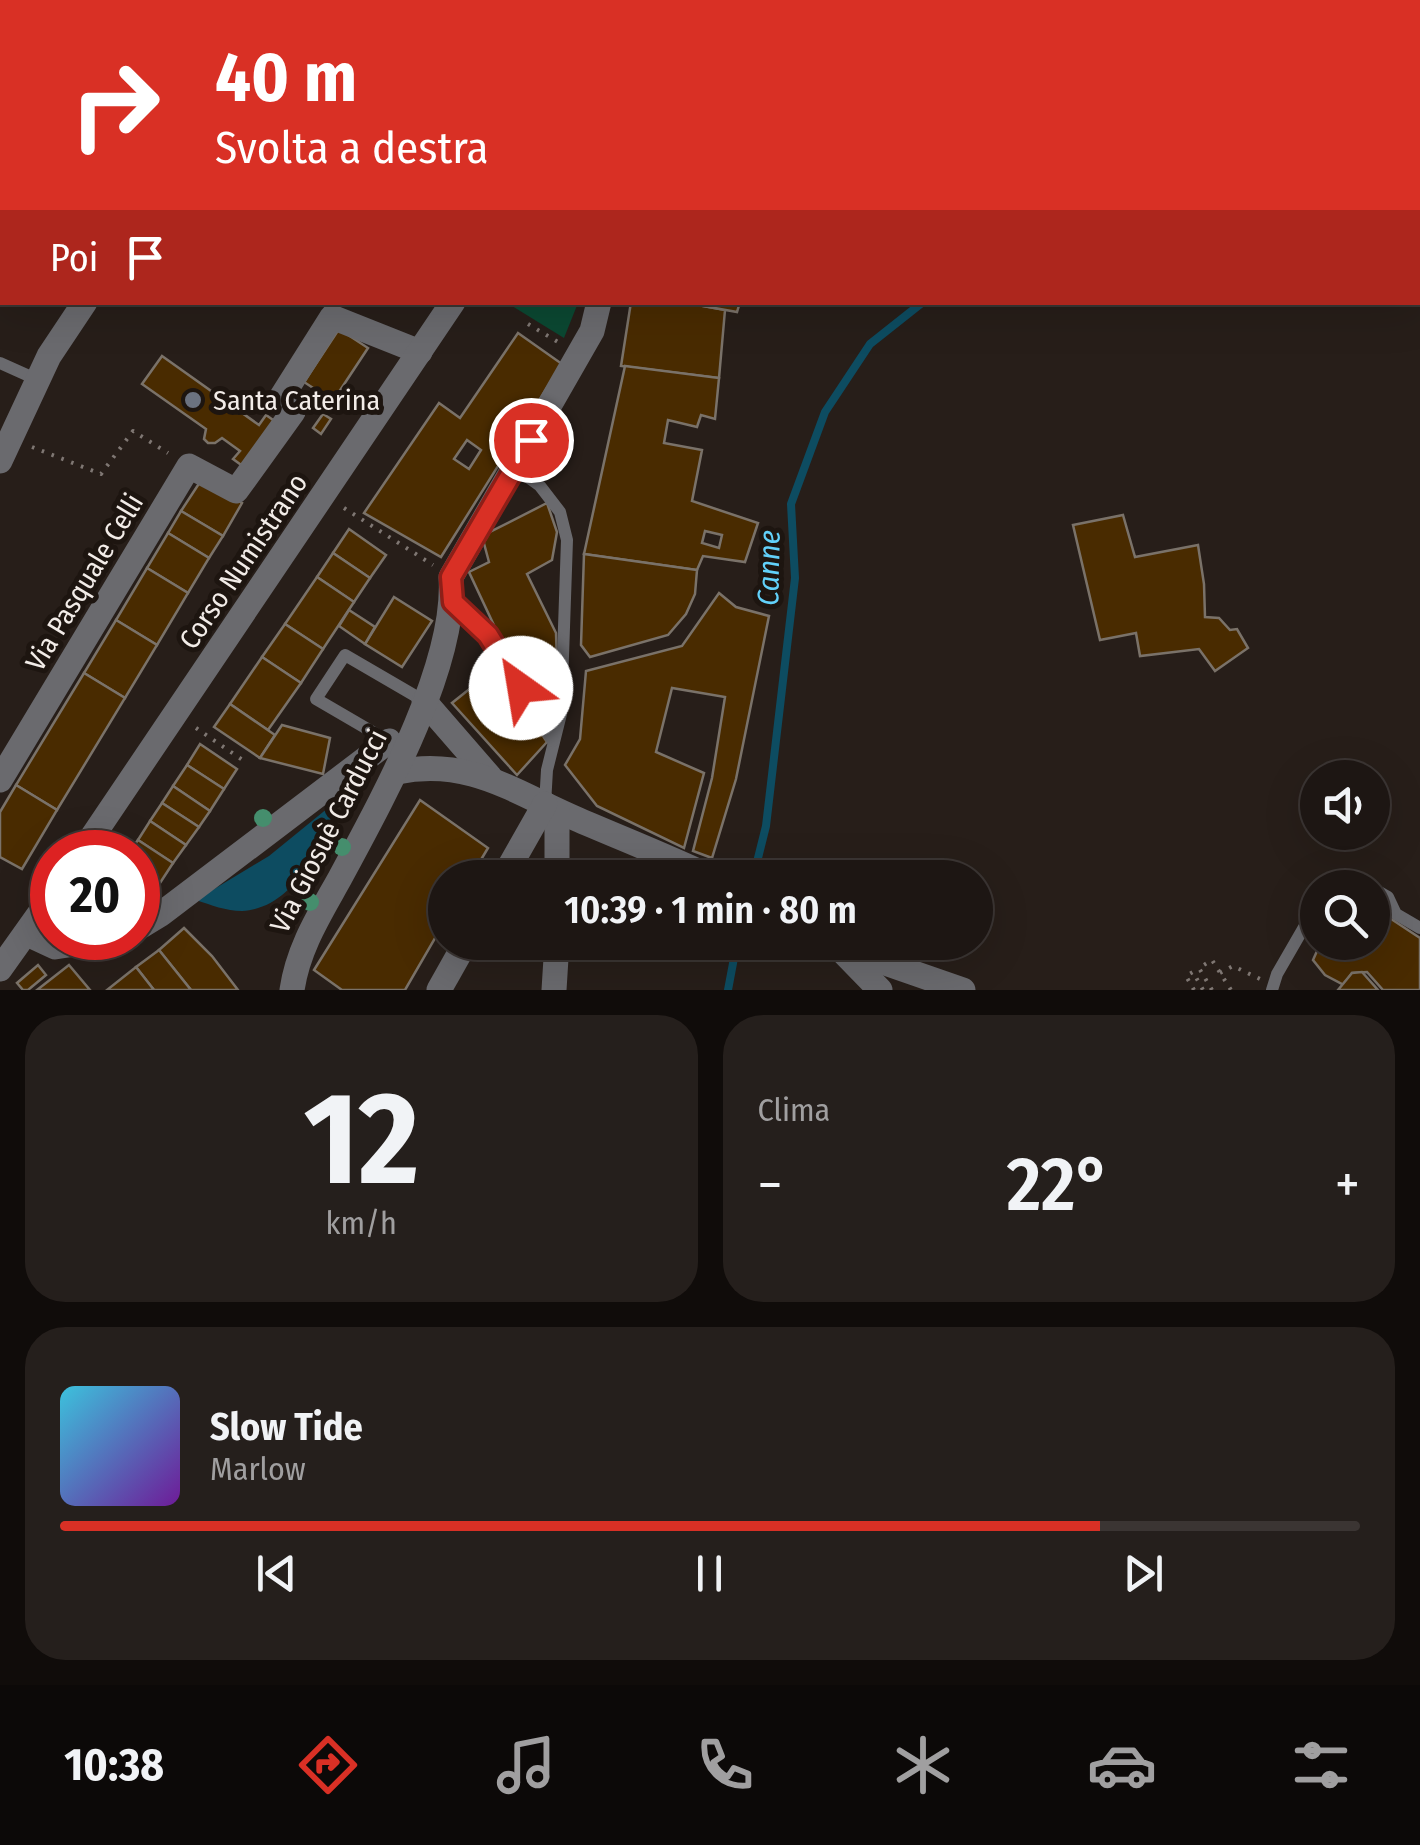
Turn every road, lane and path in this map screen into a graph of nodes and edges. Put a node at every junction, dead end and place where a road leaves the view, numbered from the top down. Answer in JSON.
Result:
{"nodes":[{"id":1,"x":83,"y":305,"type":"edge"},
{"id":2,"x":452,"y":305,"type":"edge"},
{"id":3,"x":598,"y":305,"type":"edge"},
{"id":4,"x":528,"y":324,"type":"dead end"},
{"id":5,"x":420,"y":352,"type":"junction"},
{"id":6,"x":578,"y":355,"type":"junction"},
{"id":7,"x":0,"y":363,"type":"edge"},
{"id":8,"x":38,"y":380,"type":"junction"},
{"id":9,"x":4,"y":456,"type":"edge"},
{"id":10,"x":189,"y":466,"type":"junction"},
{"id":11,"x":515,"y":468,"type":"junction"},
{"id":12,"x":362,"y":519,"type":"dead end"},
{"id":13,"x":452,"y":590,"type":"junction"},
{"id":14,"x":424,"y":700,"type":"junction"},
{"id":15,"x":208,"y":736,"type":"dead end"},
{"id":16,"x":554,"y":741,"type":"junction"},
{"id":17,"x":397,"y":754,"type":"junction"},
{"id":18,"x":244,"y":761,"type":"dead end"},
{"id":19,"x":490,"y":777,"type":"junction"},
{"id":20,"x":0,"y":780,"type":"edge"},
{"id":21,"x":551,"y":808,"type":"junction"},
{"id":22,"x":97,"y":830,"type":"edge"},
{"id":23,"x":515,"y":860,"type":"edge"},
{"id":24,"x":555,"y":860,"type":"edge"},
{"id":25,"x":672,"y":860,"type":"edge"},
{"id":26,"x":1390,"y":900,"type":"edge"},
{"id":27,"x":160,"y":915,"type":"edge"},
{"id":28,"x":1420,"y":928,"type":"edge"},
{"id":29,"x":30,"y":929,"type":"edge"},
{"id":30,"x":27,"y":934,"type":"junction"},
{"id":31,"x":30,"y":935,"type":"edge"},
{"id":32,"x":1300,"y":937,"type":"edge"},
{"id":33,"x":456,"y":960,"type":"edge"},
{"id":34,"x":556,"y":960,"type":"edge"},
{"id":35,"x":851,"y":960,"type":"edge"},
{"id":36,"x":878,"y":960,"type":"edge"},
{"id":37,"x":0,"y":970,"type":"edge"},
{"id":38,"x":1220,"y":973,"type":"junction"},
{"id":39,"x":1273,"y":988,"type":"edge"},
{"id":40,"x":292,"y":990,"type":"edge"},
{"id":41,"x":438,"y":990,"type":"edge"},
{"id":42,"x":554,"y":990,"type":"edge"},
{"id":43,"x":880,"y":990,"type":"edge"},
{"id":44,"x":963,"y":990,"type":"edge"},
{"id":45,"x":1194,"y":990,"type":"edge"},
{"id":46,"x":1203,"y":990,"type":"edge"},
{"id":47,"x":1212,"y":990,"type":"edge"},
{"id":48,"x":1230,"y":990,"type":"edge"}],
"edges":[{"from":1,"to":8,"type":"street"},
{"from":2,"to":5,"type":"street","name":"Corso Numistrano"},
{"from":3,"to":6,"type":"street","name":"Via Giosuè Carducci"},
{"from":4,"to":6,"type":"path"},
{"from":5,"to":10,"type":"street"},
{"from":5,"to":22,"type":"street","name":"Corso Numistrano"},
{"from":6,"to":11,"type":"street","name":"Via Giosuè Carducci"},
{"from":7,"to":8,"type":"lane"},
{"from":8,"to":9,"type":"street"},
{"from":9,"to":10,"type":"path"},
{"from":10,"to":20,"type":"street","name":"Via Pasquale Celli"},
{"from":11,"to":13,"type":"street","name":"Via Giosuè Carducci"},
{"from":11,"to":16,"type":"lane"},
{"from":12,"to":13,"type":"path"},
{"from":13,"to":14,"type":"street","name":"Via Giosuè Carducci"},
{"from":13,"to":16,"type":"lane"},
{"from":14,"to":17,"type":"street","name":"Via Giosuè Carducci"},
{"from":14,"to":17,"type":"lane"},
{"from":14,"to":19,"type":"street"},
{"from":15,"to":18,"type":"path"},
{"from":16,"to":21,"type":"lane"},
{"from":17,"to":19,"type":"street"},
{"from":17,"to":27,"type":"street"},
{"from":17,"to":40,"type":"street","name":"Via Giosuè Carducci"},
{"from":19,"to":21,"type":"street"},
{"from":21,"to":23,"type":"street"},
{"from":21,"to":24,"type":"street"},
{"from":21,"to":25,"type":"street"},
{"from":26,"to":28,"type":"lane"},
{"from":29,"to":30,"type":"street"},
{"from":30,"to":31,"type":"street"},
{"from":30,"to":37,"type":"street"},
{"from":32,"to":39,"type":"lane"},
{"from":33,"to":41,"type":"street"},
{"from":34,"to":42,"type":"street"},
{"from":35,"to":43,"type":"street"},
{"from":36,"to":44,"type":"street"},
{"from":38,"to":39,"type":"path"},
{"from":38,"to":47,"type":"path"},
{"from":38,"to":48,"type":"path"},
{"from":45,"to":46,"type":"path"}]}
